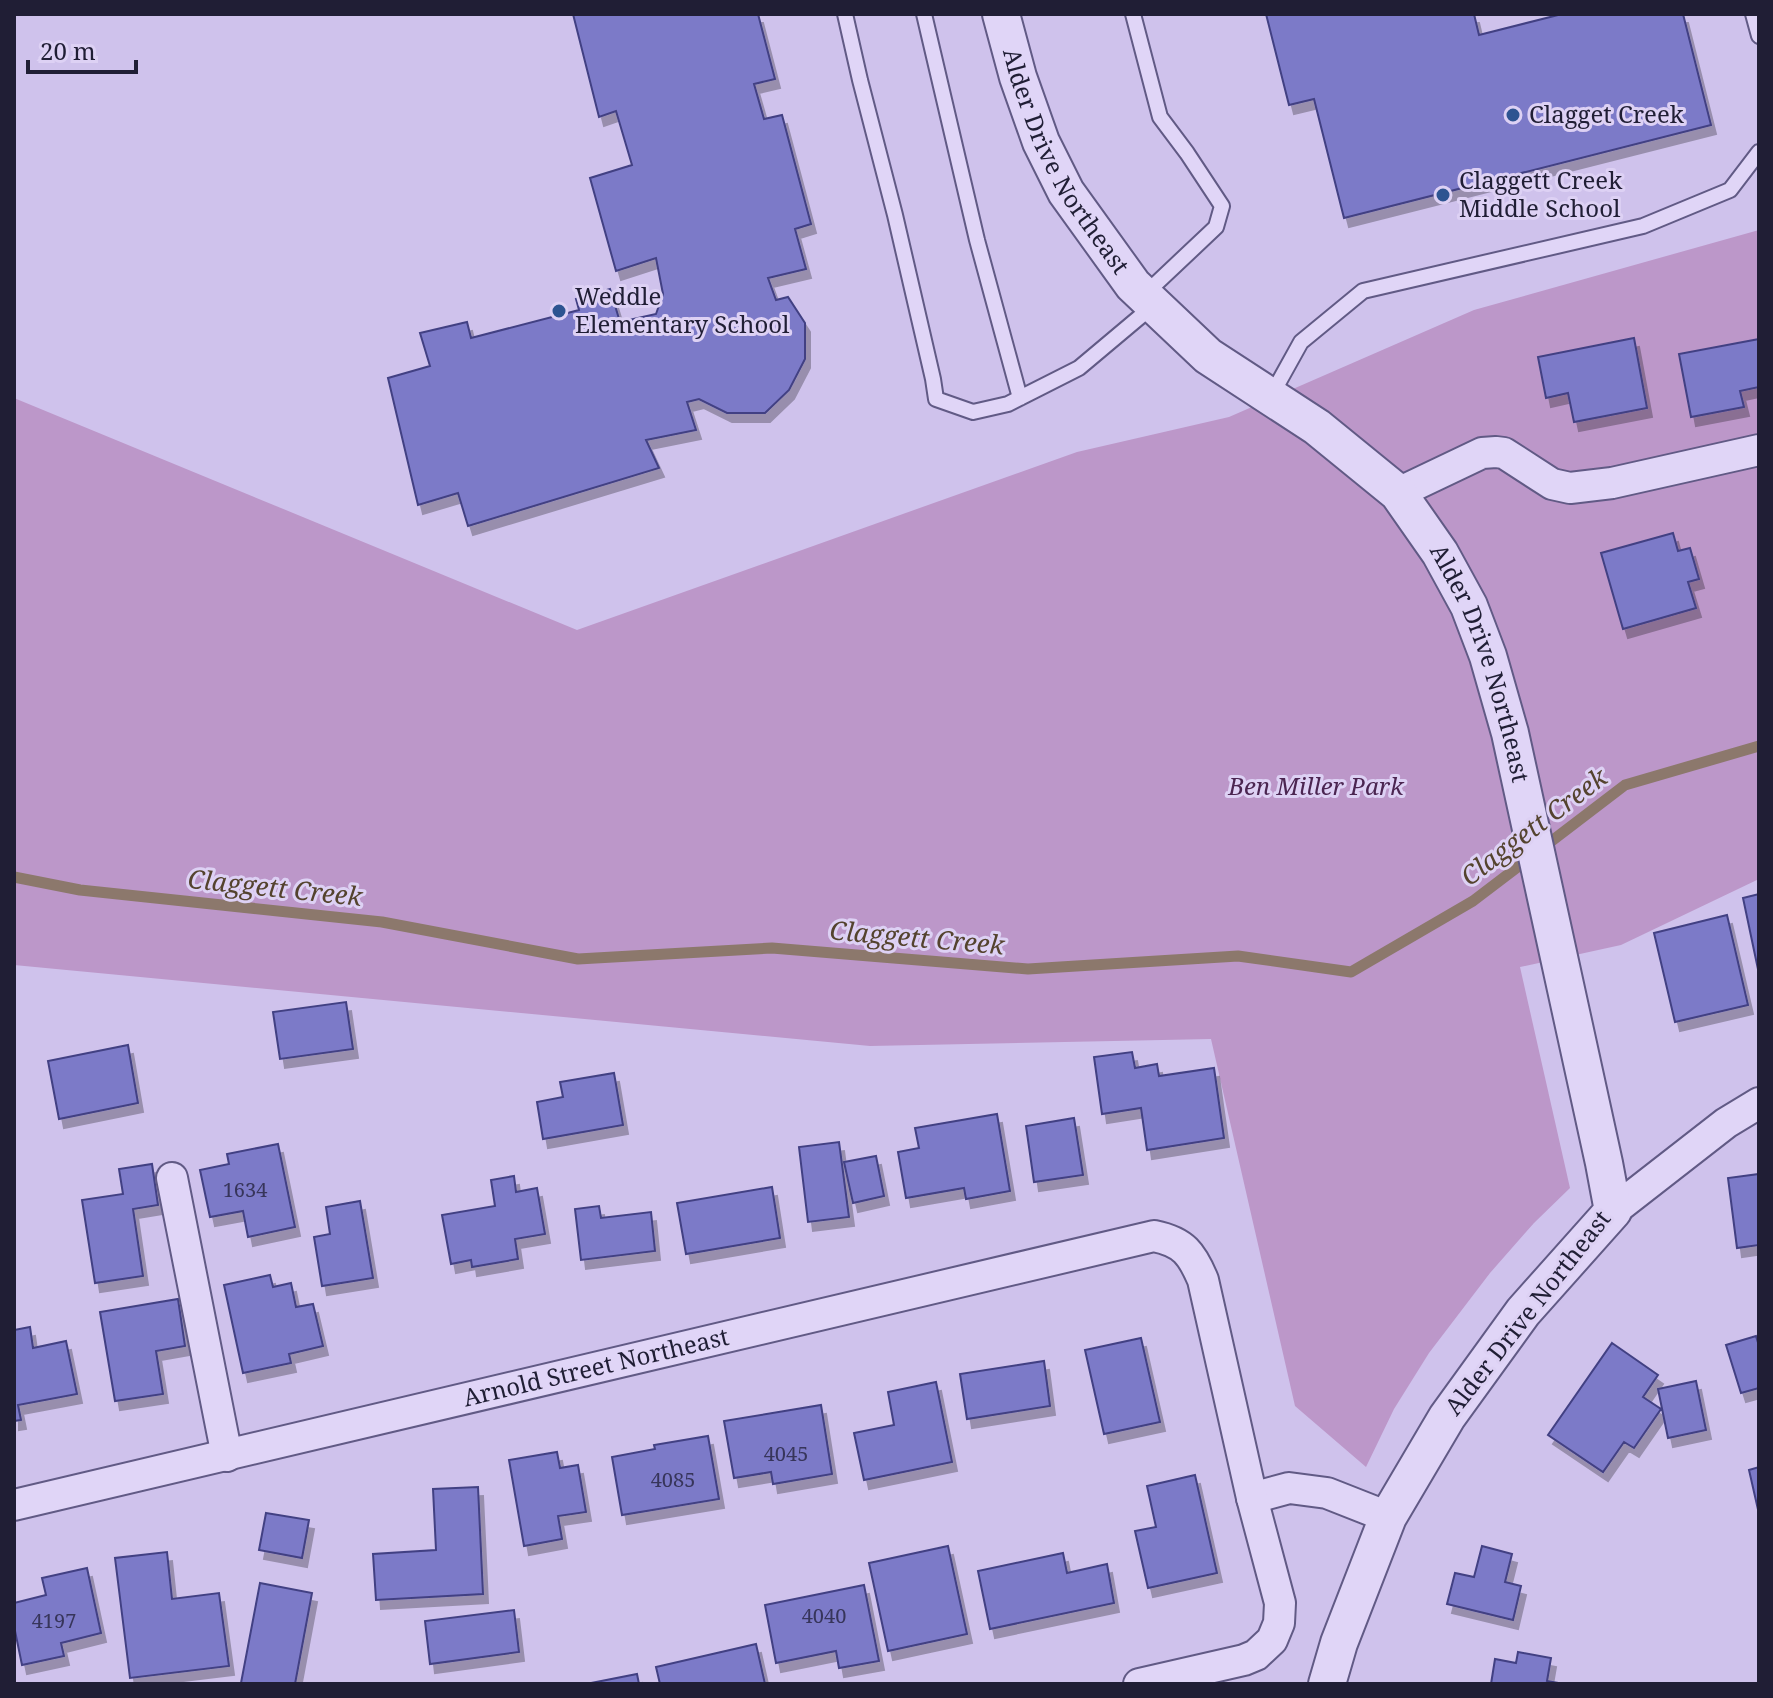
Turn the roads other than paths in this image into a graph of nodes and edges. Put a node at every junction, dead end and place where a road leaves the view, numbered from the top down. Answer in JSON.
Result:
{"nodes":[{"id":1,"x":845,"y":14,"type":"edge"},
{"id":2,"x":924,"y":14,"type":"edge"},
{"id":3,"x":1001,"y":14,"type":"edge"},
{"id":4,"x":1133,"y":14,"type":"edge"},
{"id":5,"x":1753,"y":14,"type":"edge"},
{"id":6,"x":1759,"y":36,"type":"edge"},
{"id":7,"x":1759,"y":152,"type":"edge"},
{"id":8,"x":1149,"y":300,"type":"junction"},
{"id":9,"x":1271,"y":397,"type":"junction"},
{"id":10,"x":1020,"y":398,"type":"junction"},
{"id":11,"x":1759,"y":450,"type":"edge"},
{"id":12,"x":1398,"y":493,"type":"junction"},
{"id":13,"x":1759,"y":1103,"type":"edge"},
{"id":14,"x":172,"y":1178,"type":"dead end"},
{"id":15,"x":1613,"y":1211,"type":"junction"},
{"id":16,"x":227,"y":1456,"type":"junction"},
{"id":17,"x":1252,"y":1498,"type":"junction"},
{"id":18,"x":14,"y":1505,"type":"edge"},
{"id":19,"x":1388,"y":1517,"type":"junction"},
{"id":20,"x":1139,"y":1684,"type":"edge"},
{"id":21,"x":1327,"y":1684,"type":"edge"}],
"edges":[{"from":1,"to":10,"type":"lane"},
{"from":2,"to":10,"type":"lane"},
{"from":3,"to":8,"type":"street","name":"Alder Drive Northeast"},
{"from":4,"to":8,"type":"lane"},
{"from":5,"to":6,"type":"lane"},
{"from":7,"to":9,"type":"lane"},
{"from":8,"to":9,"type":"street","name":"Alder Drive Northeast"},
{"from":8,"to":10,"type":"lane"},
{"from":9,"to":12,"type":"street","name":"Alder Drive Northeast"},
{"from":11,"to":12,"type":"street"},
{"from":12,"to":15,"type":"street","name":"Alder Drive Northeast"},
{"from":13,"to":15,"type":"street"},
{"from":14,"to":16,"type":"street"},
{"from":15,"to":19,"type":"street","name":"Alder Drive Northeast"},
{"from":16,"to":17,"type":"street","name":"Arnold Street Northeast"},
{"from":16,"to":18,"type":"street","name":"Arnold Street Northeast"},
{"from":17,"to":19,"type":"street"},
{"from":17,"to":20,"type":"street"},
{"from":19,"to":21,"type":"street","name":"Alder Drive Northeast"}]}
